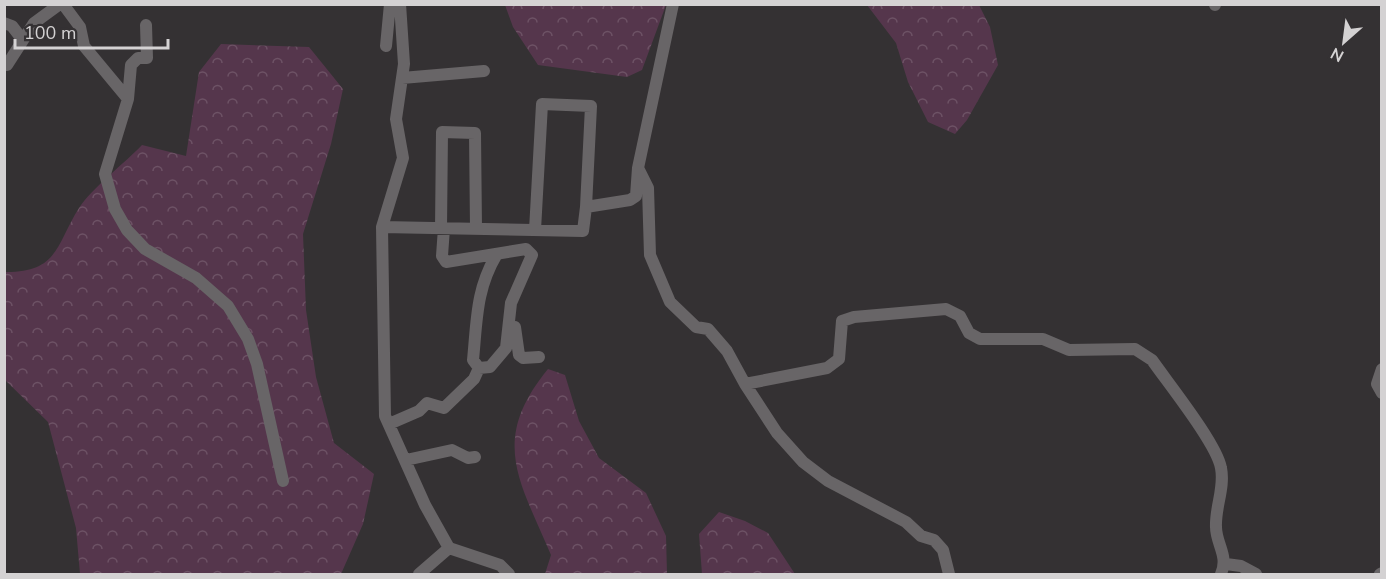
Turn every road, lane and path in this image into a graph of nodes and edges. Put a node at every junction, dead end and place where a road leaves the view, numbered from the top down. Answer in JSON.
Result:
{"nodes":[{"id":1,"x":62,"y":4,"type":"edge"},
{"id":2,"x":390,"y":4,"type":"edge"},
{"id":3,"x":400,"y":4,"type":"edge"},
{"id":4,"x":673,"y":4,"type":"edge"},
{"id":5,"x":4,"y":23,"type":"edge"},
{"id":6,"x":146,"y":25,"type":"dead end"},
{"id":7,"x":22,"y":39,"type":"junction"},
{"id":8,"x":386,"y":46,"type":"dead end"},
{"id":9,"x":7,"y":65,"type":"dead end"},
{"id":10,"x":484,"y":71,"type":"dead end"},
{"id":11,"x":402,"y":78,"type":"junction"},
{"id":12,"x":129,"y":99,"type":"junction"},
{"id":13,"x":638,"y":168,"type":"junction"},
{"id":14,"x":586,"y":207,"type":"junction"},
{"id":15,"x":382,"y":226,"type":"junction"},
{"id":16,"x":442,"y":228,"type":"junction"},
{"id":17,"x":476,"y":228,"type":"junction"},
{"id":18,"x":535,"y":230,"type":"junction"},
{"id":19,"x":497,"y":254,"type":"junction"},
{"id":20,"x":513,"y":299,"type":"junction"},
{"id":21,"x":539,"y":357,"type":"dead end"},
{"id":22,"x":479,"y":368,"type":"junction"},
{"id":23,"x":1382,"y":369,"type":"edge"},
{"id":24,"x":745,"y":384,"type":"junction"},
{"id":25,"x":1382,"y":393,"type":"edge"},
{"id":26,"x":389,"y":424,"type":"junction"},
{"id":27,"x":475,"y":457,"type":"dead end"},
{"id":28,"x":406,"y":460,"type":"junction"},
{"id":29,"x":283,"y":481,"type":"dead end"},
{"id":30,"x":449,"y":548,"type":"junction"},
{"id":31,"x":1224,"y":569,"type":"edge"},
{"id":32,"x":418,"y":574,"type":"edge"},
{"id":33,"x":509,"y":574,"type":"edge"},
{"id":34,"x":950,"y":574,"type":"edge"},
{"id":35,"x":1256,"y":574,"type":"edge"}],
"edges":[{"from":1,"to":7,"type":"street"},
{"from":1,"to":12,"type":"street"},
{"from":2,"to":8,"type":"street"},
{"from":3,"to":11,"type":"street"},
{"from":4,"to":13,"type":"street"},
{"from":5,"to":7,"type":"street"},
{"from":6,"to":12,"type":"street"},
{"from":7,"to":9,"type":"street"},
{"from":10,"to":11,"type":"street"},
{"from":11,"to":15,"type":"street"},
{"from":12,"to":29,"type":"street"},
{"from":13,"to":14,"type":"street"},
{"from":13,"to":24,"type":"street"},
{"from":14,"to":18,"type":"street"},
{"from":14,"to":18,"type":"street"},
{"from":15,"to":16,"type":"street"},
{"from":15,"to":26,"type":"street"},
{"from":16,"to":17,"type":"street"},
{"from":16,"to":17,"type":"street"},
{"from":16,"to":19,"type":"street"},
{"from":17,"to":18,"type":"street"},
{"from":19,"to":20,"type":"street"},
{"from":19,"to":22,"type":"street"},
{"from":20,"to":21,"type":"street"},
{"from":20,"to":22,"type":"street"},
{"from":22,"to":26,"type":"street"},
{"from":23,"to":25,"type":"street"},
{"from":24,"to":31,"type":"street"},
{"from":24,"to":34,"type":"street"},
{"from":26,"to":28,"type":"street"},
{"from":27,"to":28,"type":"street"},
{"from":28,"to":30,"type":"street"},
{"from":30,"to":32,"type":"street"},
{"from":30,"to":33,"type":"street"},
{"from":31,"to":35,"type":"street"}]}
